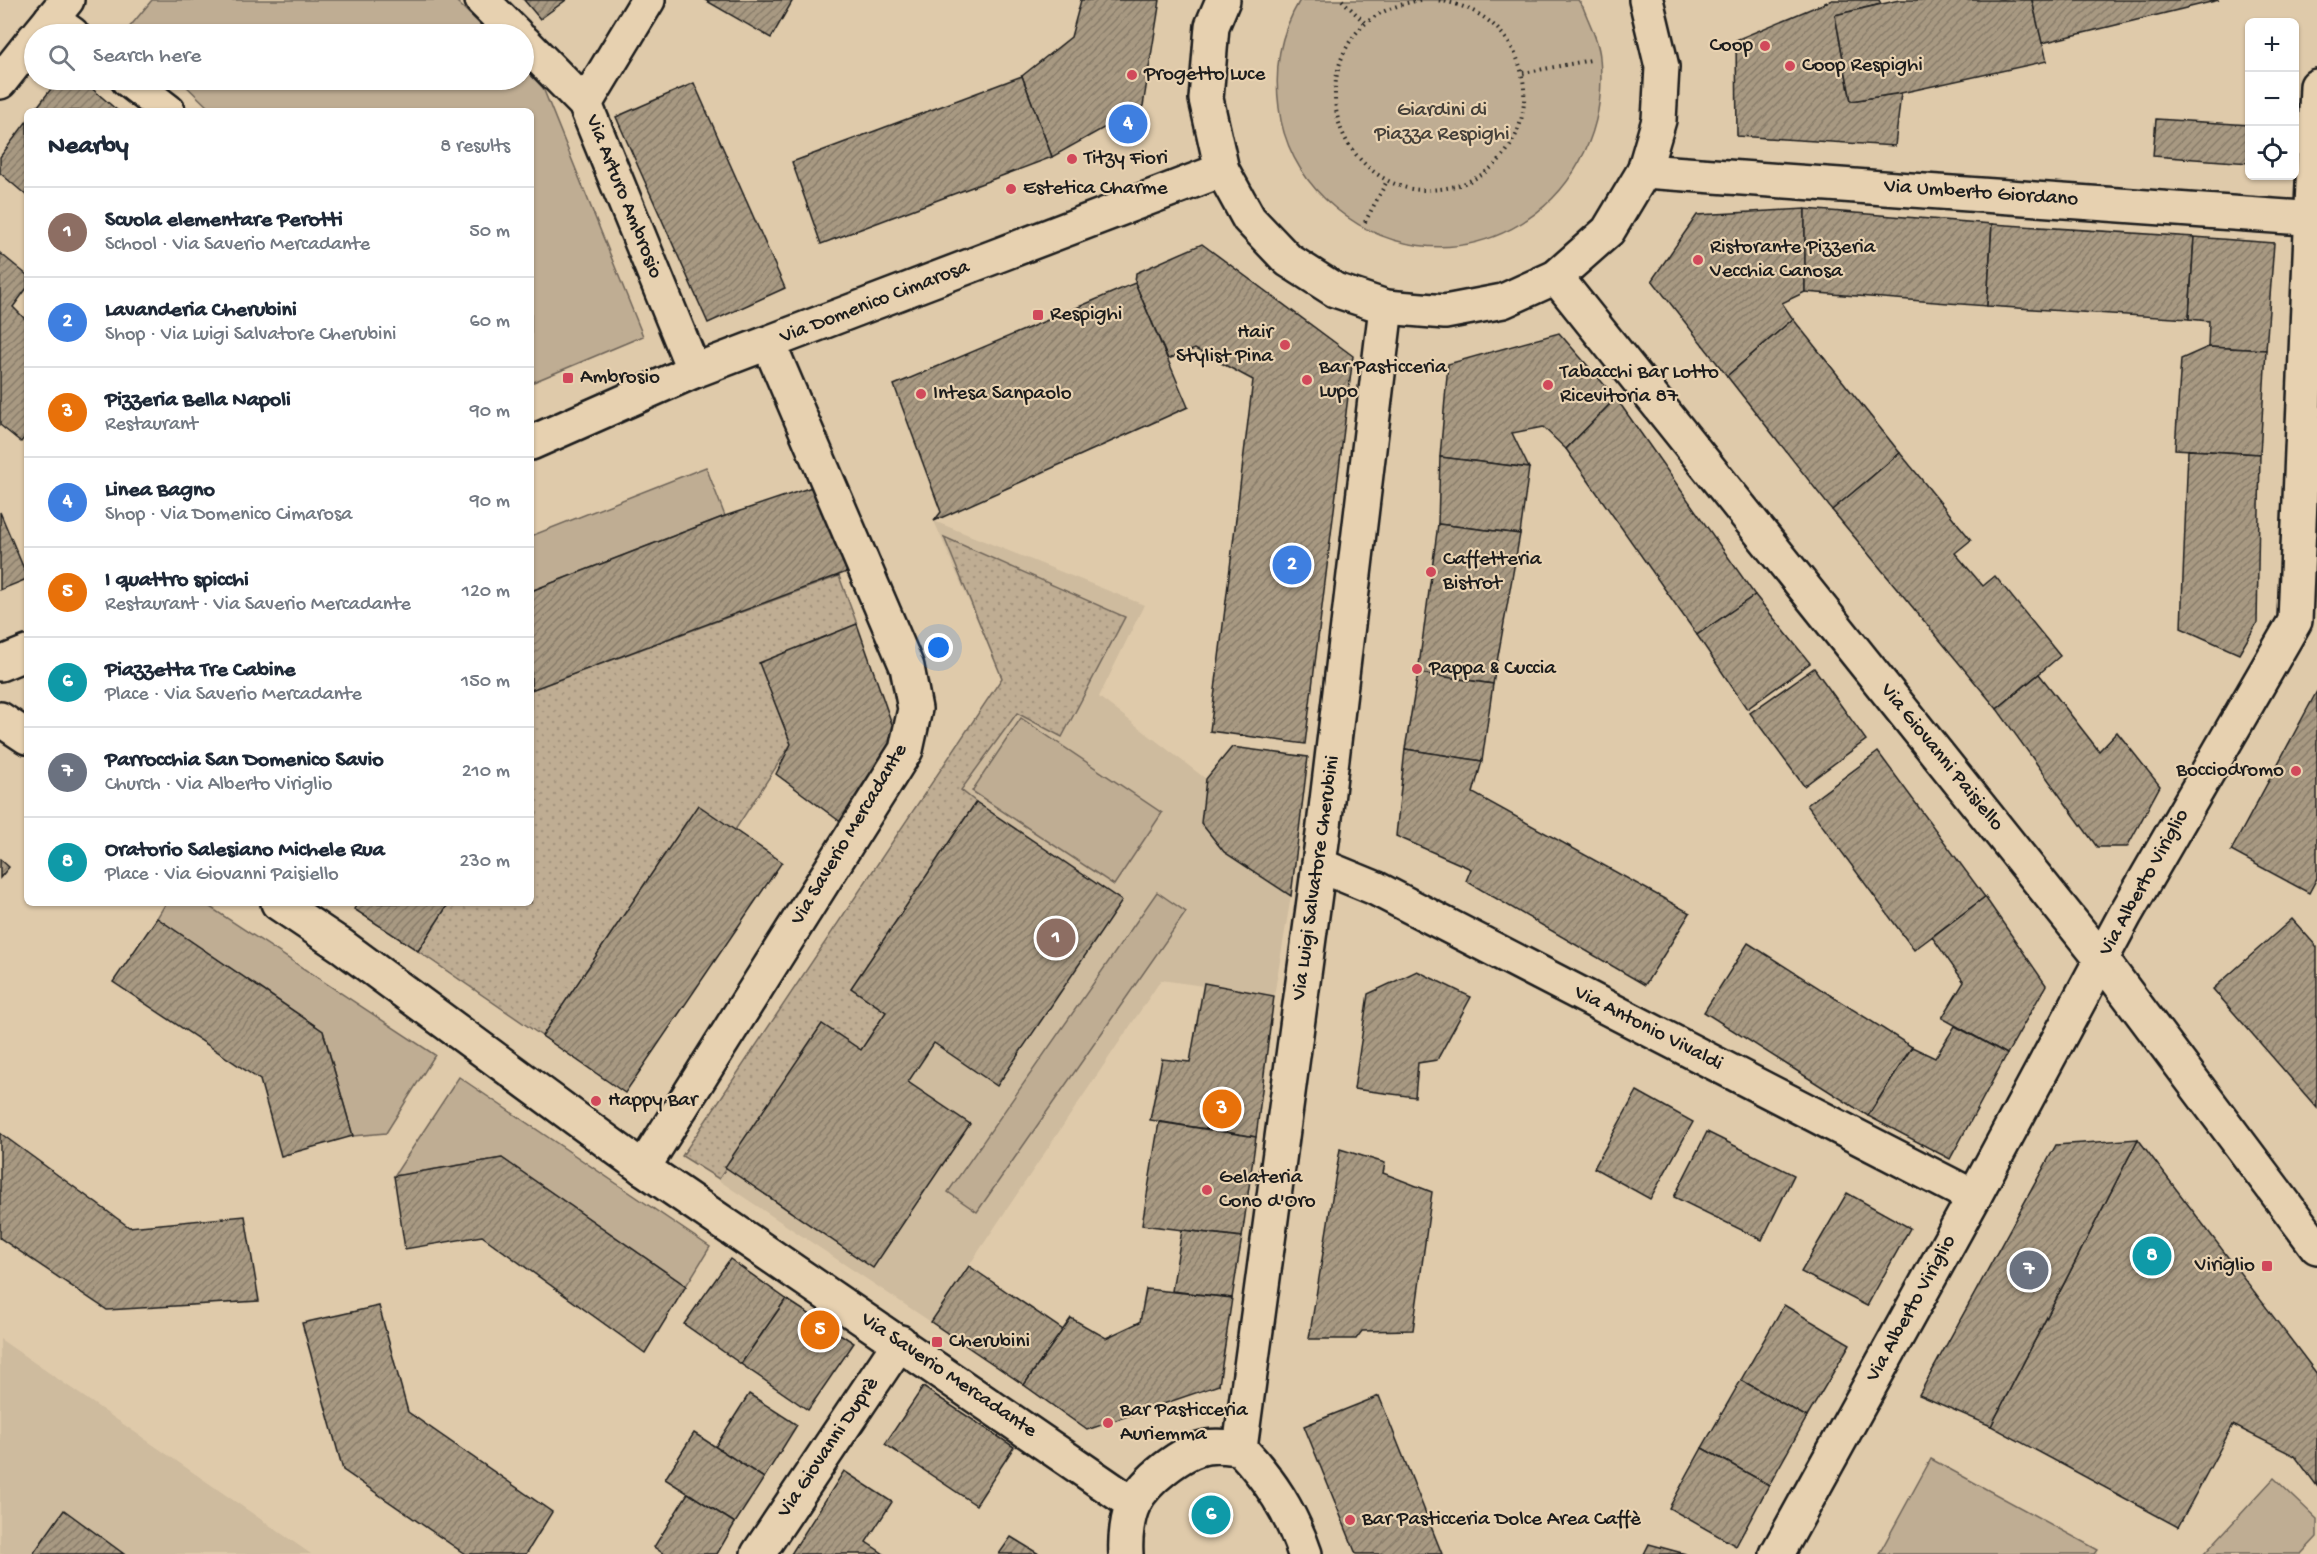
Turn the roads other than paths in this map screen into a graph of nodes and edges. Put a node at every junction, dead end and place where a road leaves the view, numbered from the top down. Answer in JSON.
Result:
{"nodes":[{"id":1,"x":482,"y":0,"type":"edge"},
{"id":2,"x":648,"y":0,"type":"edge"},
{"id":3,"x":1223,"y":0,"type":"edge"},
{"id":4,"x":1646,"y":0,"type":"edge"},
{"id":5,"x":506,"y":24,"type":"edge"},
{"id":6,"x":534,"y":52,"type":"edge"},
{"id":7,"x":24,"y":56,"type":"edge"},
{"id":8,"x":0,"y":82,"type":"edge"},
{"id":9,"x":2317,"y":86,"type":"edge"},
{"id":10,"x":141,"y":90,"type":"edge"},
{"id":11,"x":585,"y":104,"type":"junction"},
{"id":12,"x":164,"y":108,"type":"edge"},
{"id":13,"x":1222,"y":170,"type":"junction"},
{"id":14,"x":1644,"y":171,"type":"junction"},
{"id":15,"x":2314,"y":219,"type":"edge"},
{"id":16,"x":1556,"y":277,"type":"junction"},
{"id":17,"x":1386,"y":307,"type":"junction"},
{"id":18,"x":769,"y":344,"type":"junction"},
{"id":19,"x":694,"y":371,"type":"junction"},
{"id":20,"x":534,"y":442,"type":"edge"},
{"id":21,"x":2306,"y":629,"type":"edge"},
{"id":22,"x":24,"y":654,"type":"edge"},
{"id":23,"x":0,"y":664,"type":"edge"},
{"id":24,"x":0,"y":719,"type":"edge"},
{"id":25,"x":24,"y":735,"type":"edge"},
{"id":26,"x":1319,"y":866,"type":"junction"},
{"id":27,"x":282,"y":906,"type":"edge"},
{"id":28,"x":2102,"y":960,"type":"junction"},
{"id":29,"x":643,"y":1168,"type":"junction"},
{"id":30,"x":1974,"y":1197,"type":"junction"},
{"id":31,"x":2317,"y":1247,"type":"edge"},
{"id":32,"x":900,"y":1342,"type":"junction"},
{"id":33,"x":1240,"y":1448,"type":"junction"},
{"id":34,"x":1133,"y":1504,"type":"junction"},
{"id":35,"x":758,"y":1554,"type":"edge"},
{"id":36,"x":1126,"y":1554,"type":"edge"},
{"id":37,"x":1305,"y":1554,"type":"edge"},
{"id":38,"x":1777,"y":1554,"type":"edge"}],
"edges":[{"from":1,"to":5,"type":"street"},
{"from":2,"to":11,"type":"street"},
{"from":3,"to":13,"type":"street"},
{"from":4,"to":14,"type":"street"},
{"from":6,"to":11,"type":"street","name":"Via Arturo Ambrosio"},
{"from":7,"to":8,"type":"street"},
{"from":9,"to":15,"type":"street","name":"Via Alberto Viriglio"},
{"from":10,"to":12,"type":"street"},
{"from":11,"to":19,"type":"street","name":"Via Arturo Ambrosio"},
{"from":13,"to":17,"type":"street"},
{"from":13,"to":18,"type":"street","name":"Via Domenico Cimarosa"},
{"from":14,"to":15,"type":"street","name":"Via Umberto Giordano"},
{"from":14,"to":16,"type":"street"},
{"from":15,"to":21,"type":"street","name":"Via Alberto Viriglio"},
{"from":16,"to":17,"type":"street"},
{"from":16,"to":28,"type":"street","name":"Via Giovanni Paisiello"},
{"from":17,"to":26,"type":"street","name":"Via Luigi Salvatore Cherubini"},
{"from":18,"to":19,"type":"street","name":"Via Domenico Cimarosa"},
{"from":18,"to":29,"type":"street","name":"Via Saverio Mercadante"},
{"from":19,"to":20,"type":"street","name":"Via Domenico Cimarosa"},
{"from":21,"to":28,"type":"street","name":"Via Alberto Viriglio"},
{"from":22,"to":23,"type":"street"},
{"from":24,"to":25,"type":"street"},
{"from":26,"to":30,"type":"street","name":"Via Antonio Vivaldi"},
{"from":26,"to":33,"type":"street","name":"Via Luigi Salvatore Cherubini"},
{"from":27,"to":29,"type":"street","name":"Via Saverio Mercadante"},
{"from":28,"to":30,"type":"street","name":"Via Alberto Viriglio"},
{"from":28,"to":31,"type":"street","name":"Via Giovanni Paisiello"},
{"from":29,"to":32,"type":"street","name":"Via Saverio Mercadante"},
{"from":30,"to":38,"type":"street","name":"Via Alberto Viriglio"},
{"from":32,"to":34,"type":"street","name":"Via Saverio Mercadante"},
{"from":32,"to":35,"type":"street","name":"Via Giovanni Duprè"},
{"from":33,"to":34,"type":"street"},
{"from":33,"to":37,"type":"street"},
{"from":34,"to":36,"type":"street"}]}
